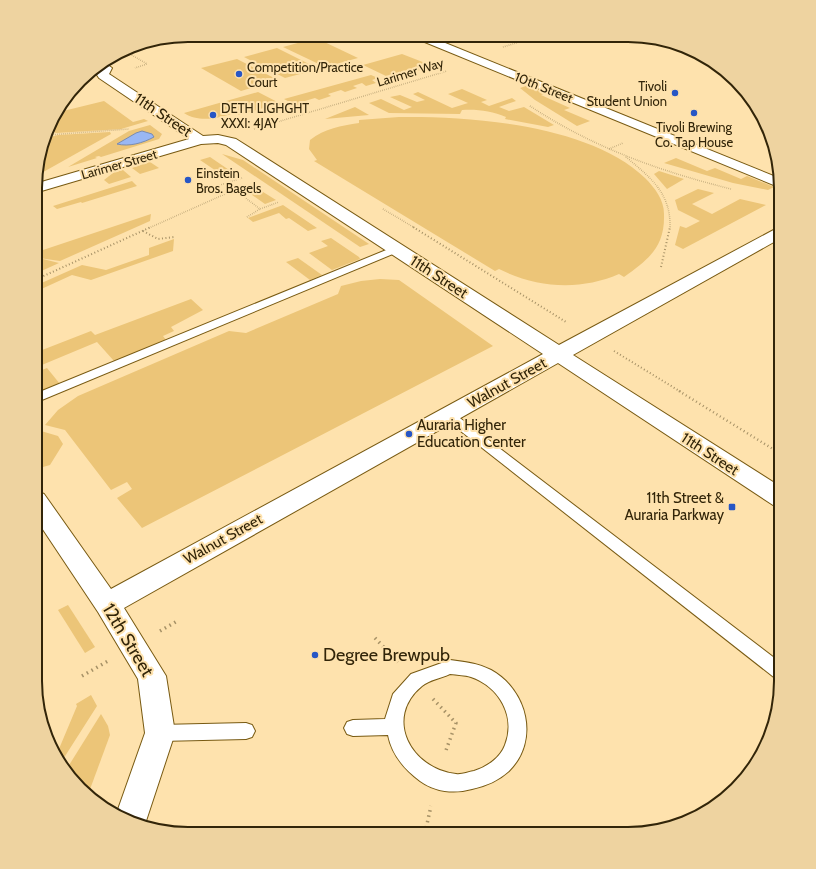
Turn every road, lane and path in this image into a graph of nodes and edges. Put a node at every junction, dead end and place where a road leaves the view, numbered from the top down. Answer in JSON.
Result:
{"nodes":[{"id":1,"x":434,"y":42,"type":"edge"},
{"id":2,"x":130,"y":54,"type":"edge"},
{"id":3,"x":480,"y":60,"type":"junction"},
{"id":4,"x":106,"y":68,"type":"edge"},
{"id":5,"x":135,"y":68,"type":"dead end"},
{"id":6,"x":526,"y":103,"type":"dead end"},
{"id":7,"x":128,"y":129,"type":"dead end"},
{"id":8,"x":258,"y":132,"type":"dead end"},
{"id":9,"x":52,"y":134,"type":"edge"},
{"id":10,"x":200,"y":140,"type":"junction"},
{"id":11,"x":624,"y":156,"type":"junction"},
{"id":12,"x":248,"y":176,"type":"dead end"},
{"id":13,"x":774,"y":181,"type":"edge"},
{"id":14,"x":226,"y":183,"type":"junction"},
{"id":15,"x":42,"y":187,"type":"edge"},
{"id":16,"x":212,"y":188,"type":"dead end"},
{"id":17,"x":234,"y":190,"type":"junction"},
{"id":18,"x":736,"y":190,"type":"dead end"},
{"id":19,"x":285,"y":200,"type":"dead end"},
{"id":20,"x":381,"y":208,"type":"dead end"},
{"id":21,"x":260,"y":209,"type":"junction"},
{"id":22,"x":247,"y":217,"type":"dead end"},
{"id":23,"x":143,"y":231,"type":"junction"},
{"id":24,"x":774,"y":235,"type":"edge"},
{"id":25,"x":174,"y":238,"type":"dead end"},
{"id":26,"x":396,"y":249,"type":"junction"},
{"id":27,"x":661,"y":267,"type":"dead end"},
{"id":28,"x":42,"y":278,"type":"edge"},
{"id":29,"x":590,"y":337,"type":"junction"},
{"id":30,"x":558,"y":354,"type":"junction"},
{"id":31,"x":42,"y":396,"type":"edge"},
{"id":32,"x":448,"y":415,"type":"junction"},
{"id":33,"x":774,"y":450,"type":"edge"},
{"id":34,"x":774,"y":494,"type":"edge"},
{"id":35,"x":42,"y":509,"type":"edge"},
{"id":36,"x":106,"y":604,"type":"junction"},
{"id":37,"x":179,"y":620,"type":"dead end"},
{"id":38,"x":160,"y":631,"type":"dead end"},
{"id":39,"x":108,"y":661,"type":"dead end"},
{"id":40,"x":774,"y":668,"type":"edge"},
{"id":41,"x":82,"y":676,"type":"dead end"},
{"id":42,"x":393,"y":727,"type":"junction"},
{"id":43,"x":353,"y":728,"type":"dead end"},
{"id":44,"x":246,"y":731,"type":"dead end"},
{"id":45,"x":160,"y":733,"type":"junction"},
{"id":46,"x":132,"y":816,"type":"edge"}],
"edges":[{"from":1,"to":3,"type":"street","name":"10th Street"},
{"from":2,"to":5,"type":"path"},
{"from":3,"to":8,"type":"path","name":"Larimer Way"},
{"from":3,"to":13,"type":"street","name":"10th Street"},
{"from":4,"to":10,"type":"street","name":"11th Street"},
{"from":6,"to":11,"type":"path"},
{"from":7,"to":9,"type":"path"},
{"from":10,"to":15,"type":"street","name":"Larimer Street"},
{"from":10,"to":26,"type":"street","name":"11th Street"},
{"from":11,"to":18,"type":"path"},
{"from":11,"to":27,"type":"path"},
{"from":12,"to":14,"type":"path"},
{"from":14,"to":16,"type":"path"},
{"from":14,"to":17,"type":"path"},
{"from":17,"to":21,"type":"path"},
{"from":17,"to":23,"type":"path"},
{"from":19,"to":21,"type":"path"},
{"from":20,"to":29,"type":"path"},
{"from":21,"to":22,"type":"path"},
{"from":23,"to":25,"type":"path"},
{"from":23,"to":28,"type":"path"},
{"from":24,"to":29,"type":"street","name":"Walnut Street"},
{"from":26,"to":30,"type":"street","name":"11th Street"},
{"from":26,"to":31,"type":"lane"},
{"from":29,"to":30,"type":"street","name":"Walnut Street"},
{"from":29,"to":33,"type":"path"},
{"from":30,"to":32,"type":"street","name":"Walnut Street"},
{"from":30,"to":34,"type":"street","name":"11th Street"},
{"from":32,"to":36,"type":"street","name":"Walnut Street"},
{"from":32,"to":40,"type":"lane"},
{"from":35,"to":36,"type":"street","name":"12th Street"},
{"from":36,"to":45,"type":"street","name":"12th Street"},
{"from":37,"to":38,"type":"path"},
{"from":39,"to":41,"type":"path"},
{"from":42,"to":42,"type":"lane"},
{"from":42,"to":43,"type":"lane"},
{"from":44,"to":45,"type":"lane"},
{"from":45,"to":46,"type":"street","name":"12th Street"}]}
